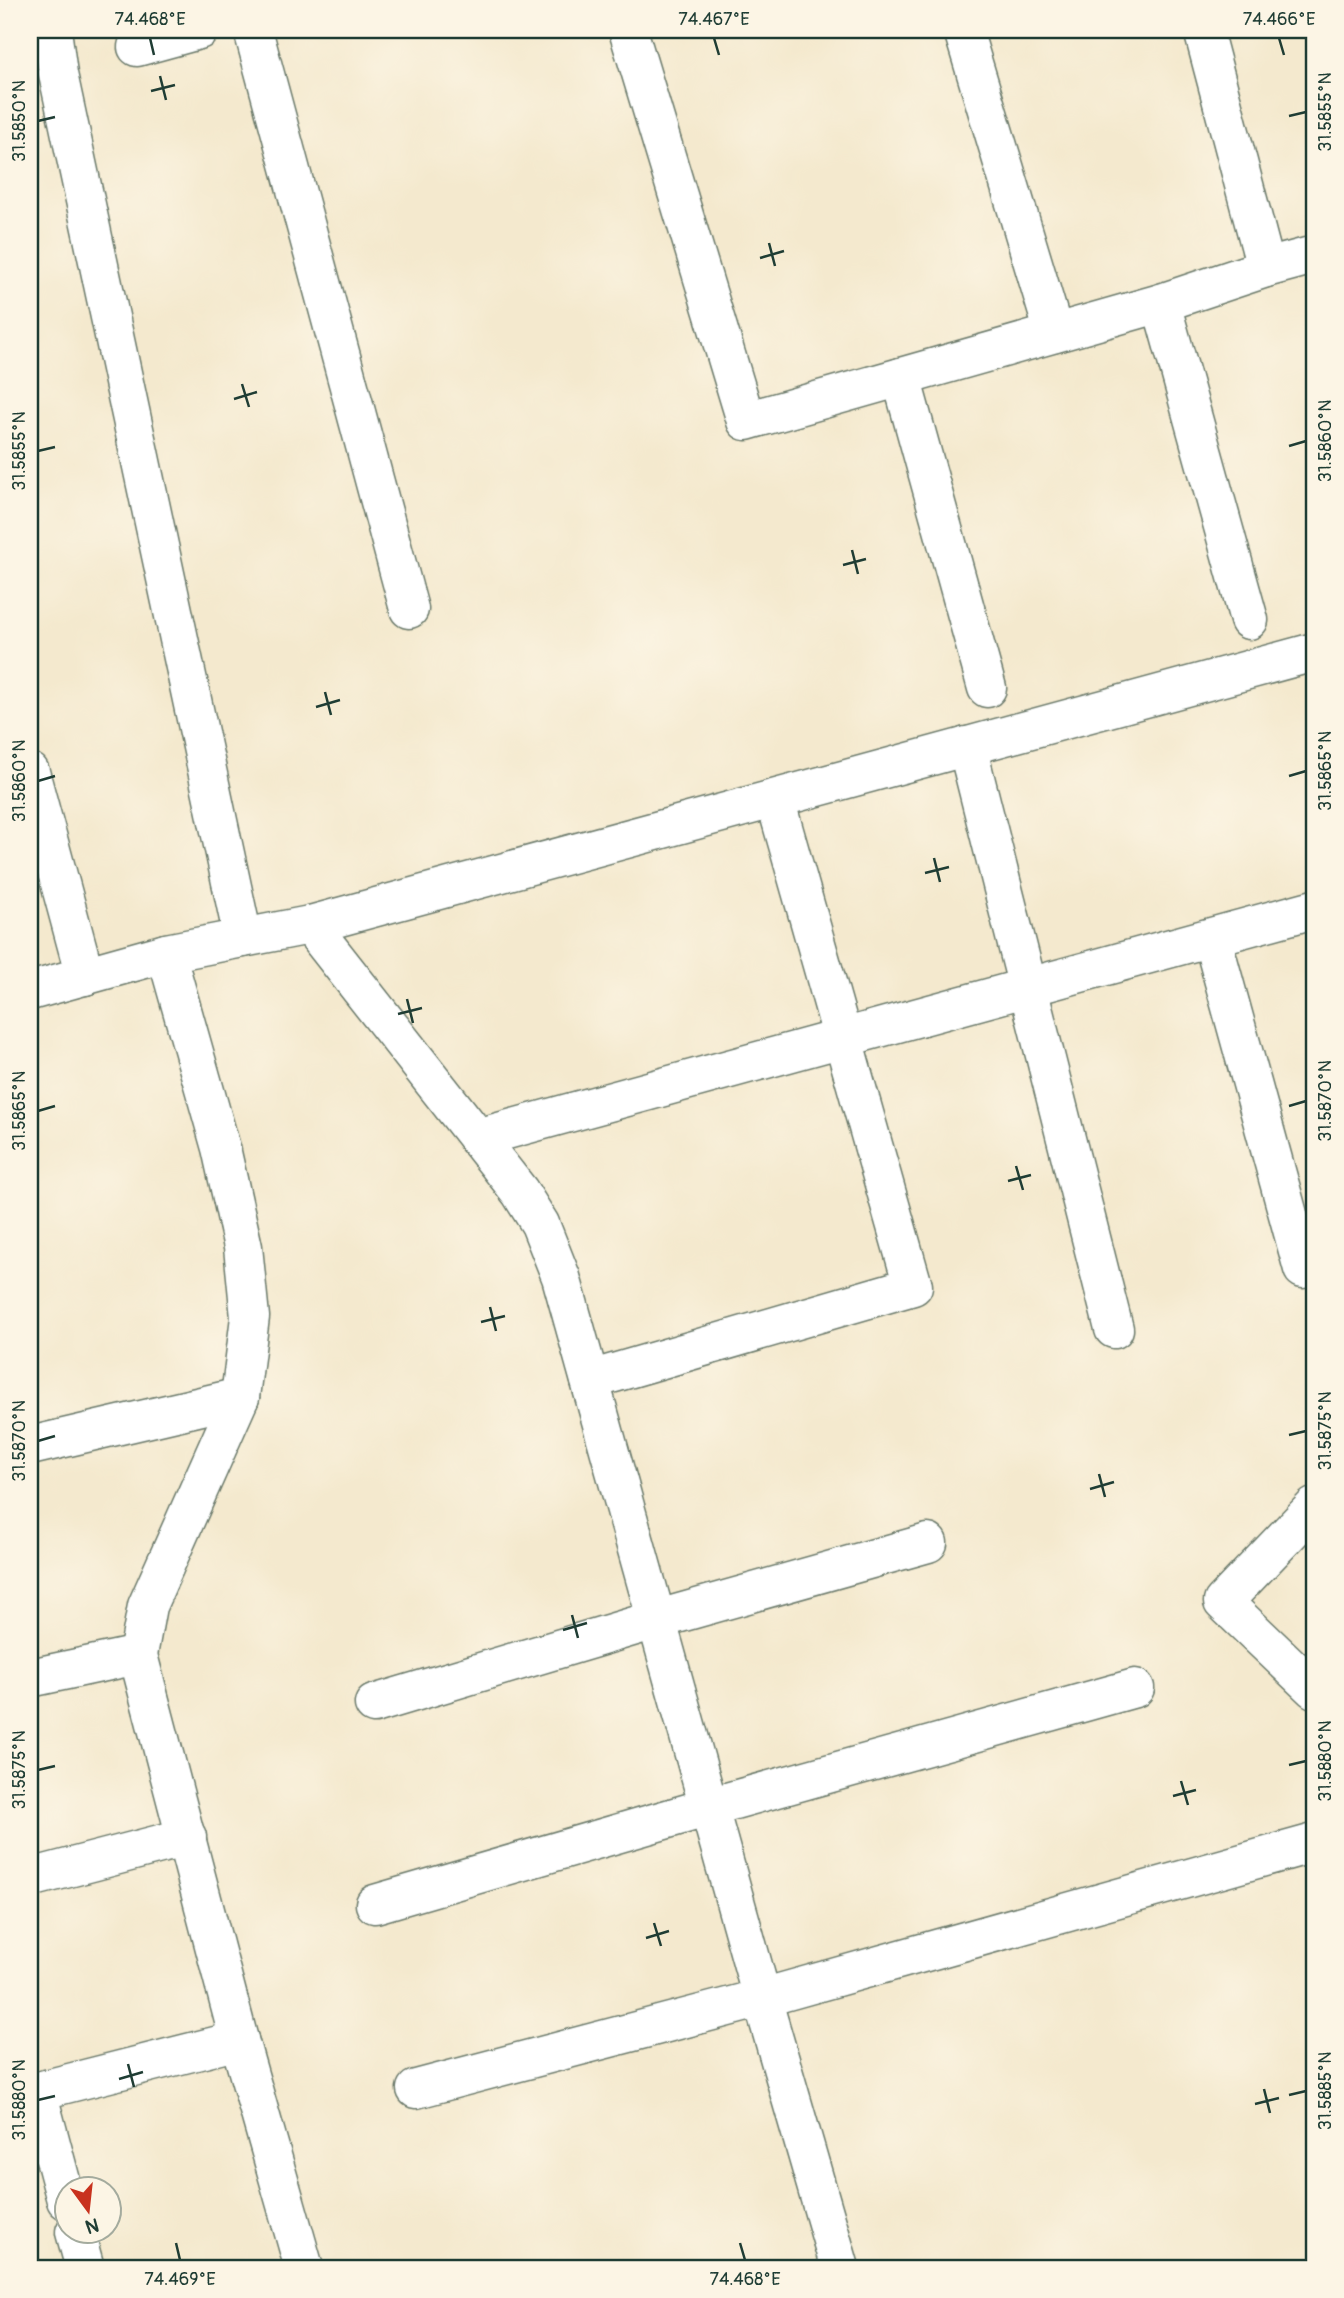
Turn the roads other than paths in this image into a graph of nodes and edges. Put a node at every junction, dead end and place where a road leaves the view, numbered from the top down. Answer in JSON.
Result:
{"nodes":[{"id":1,"x":52,"y":30,"type":"edge"},
{"id":2,"x":199,"y":30,"type":"edge"},
{"id":3,"x":253,"y":30,"type":"edge"},
{"id":4,"x":628,"y":30,"type":"edge"},
{"id":5,"x":963,"y":30,"type":"edge"},
{"id":6,"x":1203,"y":30,"type":"edge"},
{"id":7,"x":137,"y":47,"type":"dead end"},
{"id":8,"x":1314,"y":256,"type":"edge"},
{"id":9,"x":1266,"y":268,"type":"junction"},
{"id":10,"x":1161,"y":303,"type":"junction"},
{"id":11,"x":1054,"y":333,"type":"junction"},
{"id":12,"x":901,"y":377,"type":"junction"},
{"id":13,"x":409,"y":609,"type":"dead end"},
{"id":14,"x":1249,"y":620,"type":"dead end"},
{"id":15,"x":1314,"y":652,"type":"edge"},
{"id":16,"x":987,"y":688,"type":"dead end"},
{"id":17,"x":967,"y":746,"type":"junction"},
{"id":18,"x":30,"y":772,"type":"edge"},
{"id":19,"x":775,"y":799,"type":"junction"},
{"id":20,"x":36,"y":819,"type":"edge"},
{"id":21,"x":1314,"y":909,"type":"edge"},
{"id":22,"x":310,"y":925,"type":"junction"},
{"id":23,"x":243,"y":938,"type":"junction"},
{"id":24,"x":1212,"y":938,"type":"junction"},
{"id":25,"x":166,"y":953,"type":"junction"},
{"id":26,"x":85,"y":976,"type":"junction"},
{"id":27,"x":1028,"y":987,"type":"junction"},
{"id":28,"x":30,"y":991,"type":"edge"},
{"id":29,"x":842,"y":1038,"type":"junction"},
{"id":30,"x":477,"y":1138,"type":"junction"},
{"id":31,"x":1303,"y":1269,"type":"dead end"},
{"id":32,"x":1114,"y":1328,"type":"dead end"},
{"id":33,"x":590,"y":1380,"type":"junction"},
{"id":34,"x":240,"y":1397,"type":"junction"},
{"id":35,"x":30,"y":1446,"type":"edge"},
{"id":36,"x":1314,"y":1507,"type":"edge"},
{"id":37,"x":928,"y":1543,"type":"dead end"},
{"id":38,"x":655,"y":1620,"type":"junction"},
{"id":39,"x":138,"y":1655,"type":"junction"},
{"id":40,"x":30,"y":1678,"type":"edge"},
{"id":41,"x":1135,"y":1688,"type":"dead end"},
{"id":42,"x":1314,"y":1689,"type":"edge"},
{"id":43,"x":373,"y":1704,"type":"dead end"},
{"id":44,"x":709,"y":1807,"type":"junction"},
{"id":45,"x":187,"y":1837,"type":"junction"},
{"id":46,"x":1314,"y":1843,"type":"edge"},
{"id":47,"x":30,"y":1878,"type":"edge"},
{"id":48,"x":375,"y":1904,"type":"dead end"},
{"id":49,"x":762,"y":1998,"type":"junction"},
{"id":50,"x":239,"y":2040,"type":"junction"},
{"id":51,"x":416,"y":2089,"type":"dead end"},
{"id":52,"x":33,"y":2092,"type":"edge"},
{"id":53,"x":59,"y":2176,"type":"edge"},
{"id":54,"x":79,"y":2246,"type":"edge"},
{"id":55,"x":85,"y":2268,"type":"edge"},
{"id":56,"x":304,"y":2268,"type":"edge"},
{"id":57,"x":840,"y":2268,"type":"edge"}],
"edges":[{"from":1,"to":23,"type":"street"},
{"from":2,"to":7,"type":"street"},
{"from":3,"to":13,"type":"street"},
{"from":4,"to":12,"type":"street"},
{"from":5,"to":11,"type":"street"},
{"from":6,"to":9,"type":"street"},
{"from":8,"to":9,"type":"street"},
{"from":9,"to":10,"type":"street"},
{"from":10,"to":11,"type":"street"},
{"from":10,"to":14,"type":"street"},
{"from":11,"to":12,"type":"street"},
{"from":12,"to":16,"type":"street"},
{"from":15,"to":17,"type":"street"},
{"from":17,"to":19,"type":"street"},
{"from":17,"to":27,"type":"street"},
{"from":18,"to":20,"type":"street"},
{"from":19,"to":22,"type":"street"},
{"from":19,"to":29,"type":"street"},
{"from":20,"to":26,"type":"street"},
{"from":21,"to":24,"type":"street"},
{"from":22,"to":23,"type":"street"},
{"from":22,"to":30,"type":"street"},
{"from":23,"to":25,"type":"street"},
{"from":24,"to":27,"type":"street"},
{"from":24,"to":31,"type":"street"},
{"from":25,"to":26,"type":"street"},
{"from":25,"to":34,"type":"street"},
{"from":26,"to":28,"type":"street"},
{"from":27,"to":29,"type":"street"},
{"from":27,"to":32,"type":"street"},
{"from":29,"to":30,"type":"street"},
{"from":29,"to":33,"type":"street"},
{"from":30,"to":33,"type":"street"},
{"from":33,"to":38,"type":"street"},
{"from":34,"to":35,"type":"street"},
{"from":34,"to":39,"type":"street"},
{"from":36,"to":42,"type":"street"},
{"from":37,"to":38,"type":"street"},
{"from":38,"to":43,"type":"street"},
{"from":38,"to":44,"type":"street"},
{"from":39,"to":40,"type":"street"},
{"from":39,"to":45,"type":"street"},
{"from":41,"to":44,"type":"street"},
{"from":44,"to":48,"type":"street"},
{"from":44,"to":49,"type":"street"},
{"from":45,"to":47,"type":"street"},
{"from":45,"to":50,"type":"street"},
{"from":46,"to":49,"type":"street"},
{"from":49,"to":51,"type":"street"},
{"from":49,"to":57,"type":"street"},
{"from":50,"to":52,"type":"street"},
{"from":50,"to":56,"type":"street"},
{"from":52,"to":53,"type":"street"},
{"from":54,"to":55,"type":"street"}]}
